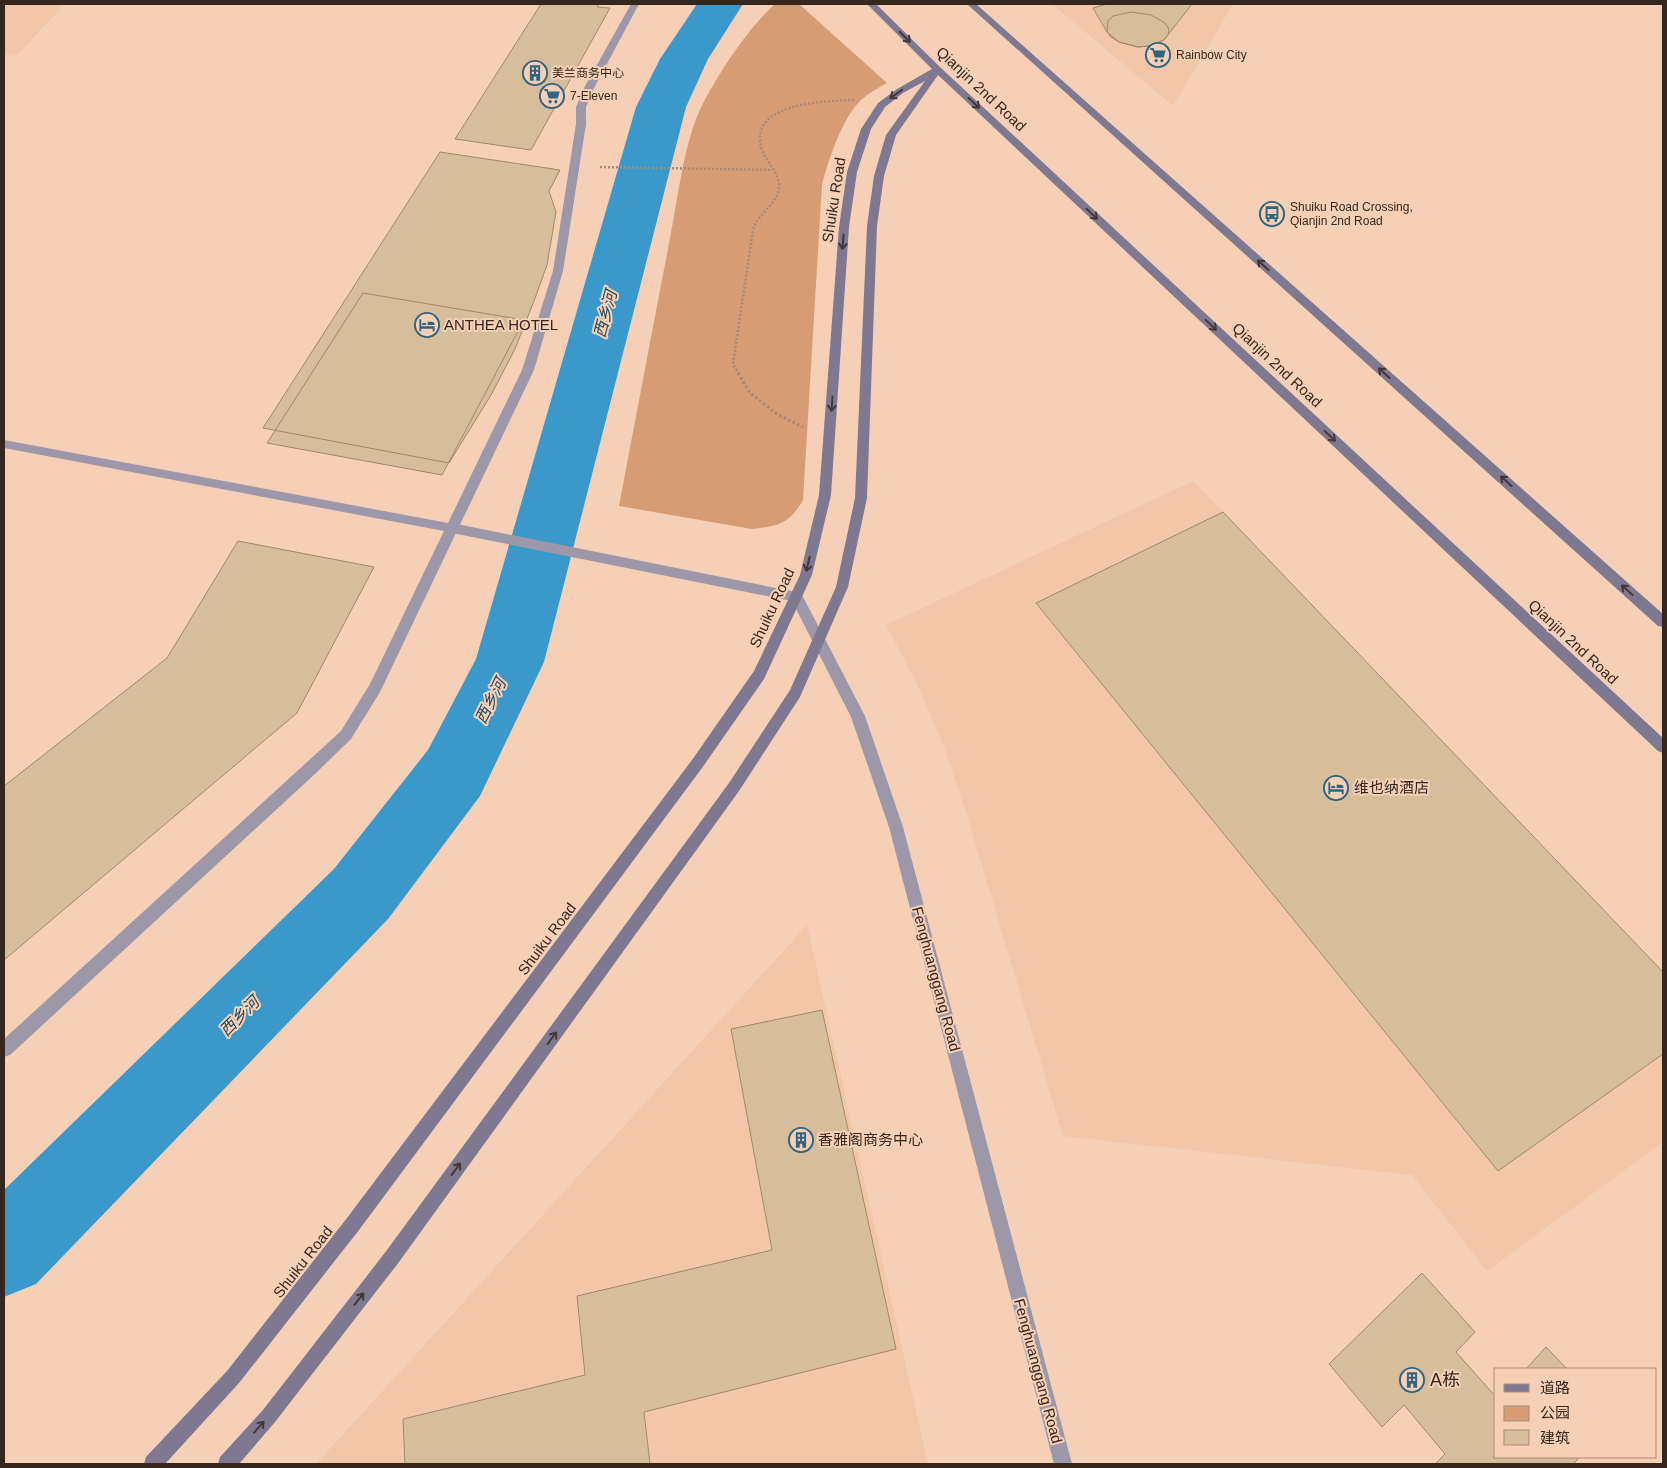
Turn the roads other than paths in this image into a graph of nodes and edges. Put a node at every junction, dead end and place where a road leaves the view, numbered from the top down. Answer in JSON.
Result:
{"nodes":[{"id":1,"x":635,"y":4,"type":"edge"},
{"id":2,"x":871,"y":4,"type":"edge"},
{"id":3,"x":971,"y":4,"type":"edge"},
{"id":4,"x":938,"y":70,"type":"junction"},
{"id":5,"x":4,"y":444,"type":"edge"},
{"id":6,"x":452,"y":528,"type":"junction"},
{"id":7,"x":796,"y":597,"type":"junction"},
{"id":8,"x":1663,"y":622,"type":"edge"},
{"id":9,"x":818,"y":640,"type":"junction"},
{"id":10,"x":1663,"y":747,"type":"edge"},
{"id":11,"x":4,"y":1049,"type":"edge"},
{"id":12,"x":153,"y":1464,"type":"edge"},
{"id":13,"x":227,"y":1464,"type":"edge"},
{"id":14,"x":1063,"y":1464,"type":"edge"}],
"edges":[{"from":1,"to":6,"type":"street"},
{"from":2,"to":4,"type":"main road","name":"Qianjin 2nd Road","one_way":true},
{"from":8,"to":3,"type":"main road","one_way":true},
{"from":4,"to":7,"type":"main road","name":"Shuiku Road","one_way":true},
{"from":4,"to":9,"type":"main road"},
{"from":4,"to":10,"type":"main road","name":"Qianjin 2nd Road","one_way":true},
{"from":5,"to":6,"type":"street"},
{"from":6,"to":7,"type":"street"},
{"from":6,"to":11,"type":"street"},
{"from":7,"to":9,"type":"street","name":"Fenghuanggang Road"},
{"from":7,"to":12,"type":"main road","name":"Shuiku Road"},
{"from":13,"to":9,"type":"main road","one_way":true},
{"from":9,"to":14,"type":"street","name":"Fenghuanggang Road"}]}
